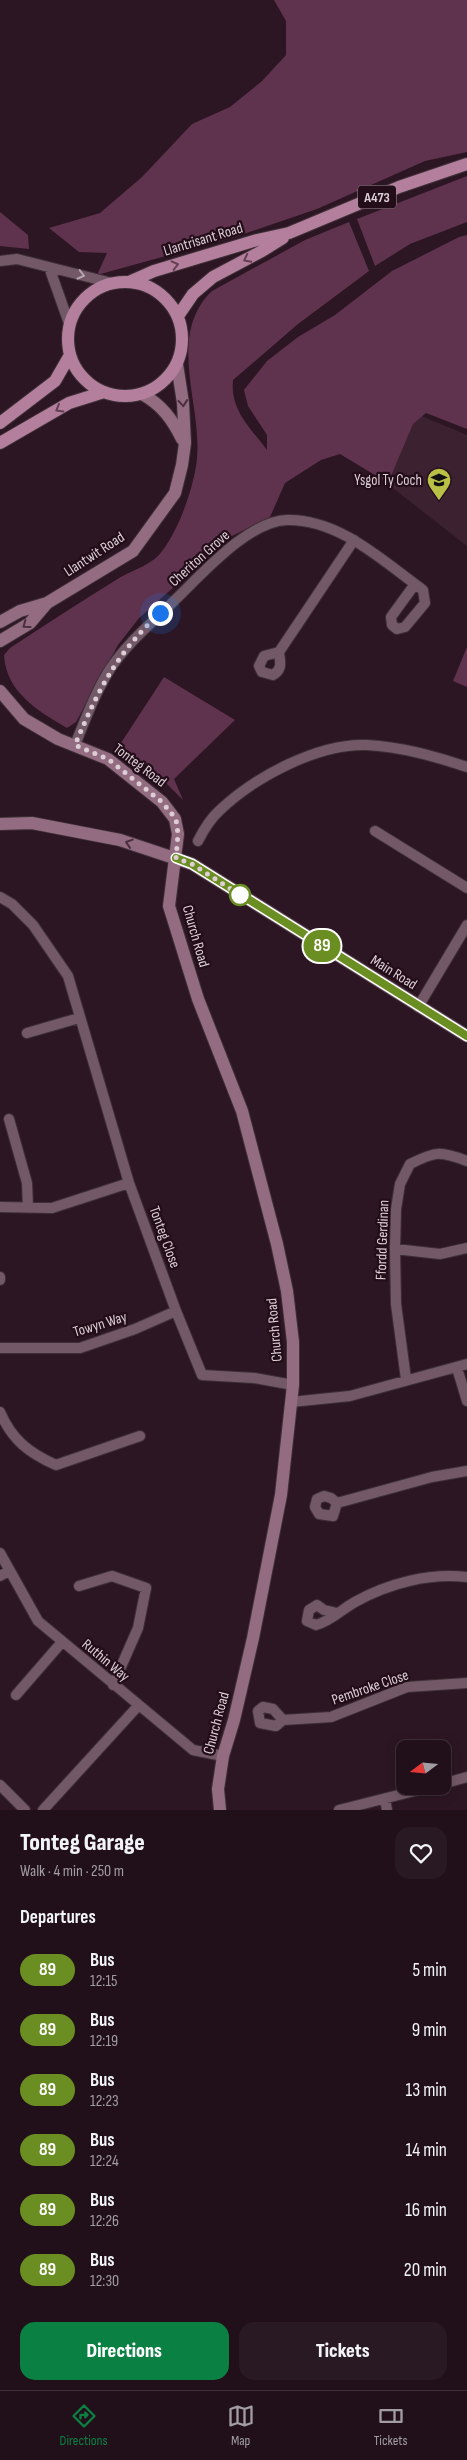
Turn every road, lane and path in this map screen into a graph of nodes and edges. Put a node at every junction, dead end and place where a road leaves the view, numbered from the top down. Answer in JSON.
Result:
{"nodes":[{"id":1,"x":467,"y":164,"type":"edge"},
{"id":2,"x":289,"y":233,"type":"junction"},
{"id":3,"x":0,"y":261,"type":"edge"},
{"id":4,"x":49,"y":268,"type":"junction"},
{"id":5,"x":129,"y":282,"type":"junction"},
{"id":6,"x":112,"y":283,"type":"junction"},
{"id":7,"x":178,"y":316,"type":"junction"},
{"id":8,"x":70,"y":326,"type":"junction"},
{"id":9,"x":70,"y":355,"type":"junction"},
{"id":10,"x":177,"y":364,"type":"junction"},
{"id":11,"x":104,"y":392,"type":"junction"},
{"id":12,"x":142,"y":394,"type":"junction"},
{"id":13,"x":0,"y":423,"type":"edge"},
{"id":14,"x":184,"y":443,"type":"junction"},
{"id":15,"x":0,"y":444,"type":"edge"},
{"id":16,"x":354,"y":540,"type":"junction"},
{"id":17,"x":415,"y":584,"type":"dead end"},
{"id":18,"x":47,"y":603,"type":"junction"},
{"id":19,"x":0,"y":622,"type":"edge"},
{"id":20,"x":0,"y":641,"type":"edge"},
{"id":21,"x":279,"y":652,"type":"dead end"},
{"id":22,"x":0,"y":691,"type":"edge"},
{"id":23,"x":75,"y":745,"type":"junction"},
{"id":24,"x":467,"y":767,"type":"edge"},
{"id":25,"x":0,"y":824,"type":"edge"},
{"id":26,"x":376,"y":830,"type":"dead end"},
{"id":27,"x":198,"y":840,"type":"dead end"},
{"id":28,"x":176,"y":858,"type":"junction"},
{"id":29,"x":467,"y":888,"type":"edge"},
{"id":30,"x":0,"y":897,"type":"edge"},
{"id":31,"x":467,"y":925,"type":"edge"},
{"id":32,"x":418,"y":1007,"type":"junction"},
{"id":33,"x":80,"y":1018,"type":"junction"},
{"id":34,"x":26,"y":1033,"type":"dead end"},
{"id":35,"x":467,"y":1036,"type":"edge"},
{"id":36,"x":9,"y":1119,"type":"dead end"},
{"id":37,"x":467,"y":1161,"type":"edge"},
{"id":38,"x":129,"y":1183,"type":"junction"},
{"id":39,"x":0,"y":1207,"type":"edge"},
{"id":40,"x":28,"y":1208,"type":"junction"},
{"id":41,"x":467,"y":1248,"type":"edge"},
{"id":42,"x":395,"y":1249,"type":"junction"},
{"id":43,"x":0,"y":1276,"type":"edge"},
{"id":44,"x":0,"y":1280,"type":"edge"},
{"id":45,"x":176,"y":1311,"type":"junction"},
{"id":46,"x":0,"y":1348,"type":"edge"},
{"id":47,"x":462,"y":1366,"type":"edge"},
{"id":48,"x":406,"y":1379,"type":"junction"},
{"id":49,"x":293,"y":1385,"type":"junction"},
{"id":50,"x":467,"y":1400,"type":"edge"},
{"id":51,"x":291,"y":1402,"type":"junction"},
{"id":52,"x":0,"y":1412,"type":"edge"},
{"id":53,"x":140,"y":1436,"type":"dead end"},
{"id":54,"x":467,"y":1471,"type":"edge"},
{"id":55,"x":337,"y":1503,"type":"dead end"},
{"id":56,"x":0,"y":1553,"type":"edge"},
{"id":57,"x":4,"y":1573,"type":"edge"},
{"id":58,"x":467,"y":1577,"type":"edge"},
{"id":59,"x":79,"y":1586,"type":"dead end"},
{"id":60,"x":337,"y":1613,"type":"dead end"},
{"id":61,"x":62,"y":1642,"type":"junction"},
{"id":62,"x":467,"y":1683,"type":"edge"},
{"id":63,"x":113,"y":1685,"type":"junction"},
{"id":64,"x":16,"y":1694,"type":"dead end"},
{"id":65,"x":138,"y":1706,"type":"junction"},
{"id":66,"x":283,"y":1720,"type":"dead end"},
{"id":67,"x":223,"y":1756,"type":"junction"},
{"id":68,"x":467,"y":1778,"type":"edge"},
{"id":69,"x":451,"y":1782,"type":"edge"},
{"id":70,"x":0,"y":1785,"type":"edge"},
{"id":71,"x":400,"y":1795,"type":"edge"},
{"id":72,"x":385,"y":1799,"type":"junction"},
{"id":73,"x":25,"y":1810,"type":"edge"},
{"id":74,"x":43,"y":1810,"type":"edge"},
{"id":75,"x":220,"y":1810,"type":"edge"},
{"id":76,"x":339,"y":1810,"type":"edge"},
{"id":77,"x":387,"y":1810,"type":"edge"}],
"edges":[{"from":1,"to":2,"type":"main road","name":"Llantrisant Road","number":"A473"},
{"from":5,"to":2,"type":"main road","name":"Llantrisant Road","number":"A473","one_way":true},
{"from":2,"to":7,"type":"main road","name":"Llantrisant Road","number":"A473","one_way":true},
{"from":3,"to":4,"type":"street"},
{"from":4,"to":6,"type":"street","one_way":true},
{"from":4,"to":8,"type":"street"},
{"from":5,"to":6,"type":"main road"},
{"from":5,"to":7,"type":"main road"},
{"from":6,"to":8,"type":"main road"},
{"from":7,"to":10,"type":"main road"},
{"from":8,"to":9,"type":"main road"},
{"from":9,"to":11,"type":"main road"},
{"from":9,"to":13,"type":"main road"},
{"from":10,"to":12,"type":"main road"},
{"from":10,"to":14,"type":"main road","name":"Llantwit Road","one_way":true},
{"from":11,"to":12,"type":"main road"},
{"from":11,"to":15,"type":"main road","one_way":true},
{"from":12,"to":14,"type":"main road"},
{"from":14,"to":18,"type":"main road","name":"Llantwit Road"},
{"from":16,"to":17,"type":"street","name":"Cheriton Grove"},
{"from":16,"to":21,"type":"street"},
{"from":16,"to":23,"type":"street","name":"Cheriton Grove"},
{"from":18,"to":19,"type":"main road"},
{"from":18,"to":20,"type":"main road","one_way":true},
{"from":22,"to":23,"type":"main road","name":"Tonteg Road"},
{"from":23,"to":28,"type":"main road","name":"Tonteg Road"},
{"from":24,"to":27,"type":"street"},
{"from":28,"to":25,"type":"main road","name":"Main Road","one_way":true},
{"from":26,"to":29,"type":"street"},
{"from":28,"to":32,"type":"main road","name":"Main Road"},
{"from":28,"to":49,"type":"main road","name":"Church Road"},
{"from":30,"to":33,"type":"street","name":"Tonteg Close"},
{"from":31,"to":32,"type":"street"},
{"from":32,"to":35,"type":"main road","name":"Main Road"},
{"from":33,"to":34,"type":"street"},
{"from":33,"to":38,"type":"street","name":"Tonteg Close"},
{"from":36,"to":40,"type":"street"},
{"from":37,"to":42,"type":"street","name":"Ffordd Gerdinan"},
{"from":38,"to":40,"type":"street"},
{"from":38,"to":45,"type":"street","name":"Tonteg Close"},
{"from":39,"to":40,"type":"street"},
{"from":41,"to":42,"type":"street"},
{"from":42,"to":48,"type":"street","name":"Ffordd Gerdinan"},
{"from":43,"to":44,"type":"street"},
{"from":45,"to":46,"type":"street","name":"Towyn Way"},
{"from":45,"to":49,"type":"street","name":"Tonteg Close"},
{"from":47,"to":48,"type":"street"},
{"from":47,"to":50,"type":"street"},
{"from":48,"to":51,"type":"street"},
{"from":49,"to":51,"type":"main road","name":"Church Road"},
{"from":51,"to":67,"type":"main road","name":"Church Road"},
{"from":52,"to":53,"type":"street"},
{"from":54,"to":55,"type":"street"},
{"from":56,"to":57,"type":"street","name":"Ruthin Way"},
{"from":57,"to":61,"type":"street","name":"Ruthin Way"},
{"from":58,"to":60,"type":"street"},
{"from":59,"to":63,"type":"street"},
{"from":61,"to":63,"type":"street","name":"Ruthin Way"},
{"from":61,"to":64,"type":"street"},
{"from":62,"to":66,"type":"street","name":"Pembroke Close"},
{"from":63,"to":65,"type":"street","name":"Ruthin Way"},
{"from":65,"to":67,"type":"street","name":"Ruthin Way"},
{"from":65,"to":74,"type":"street"},
{"from":67,"to":75,"type":"main road","name":"Church Road"},
{"from":68,"to":69,"type":"street"},
{"from":70,"to":73,"type":"street"},
{"from":71,"to":72,"type":"street"},
{"from":72,"to":76,"type":"street"},
{"from":72,"to":77,"type":"street"}]}
